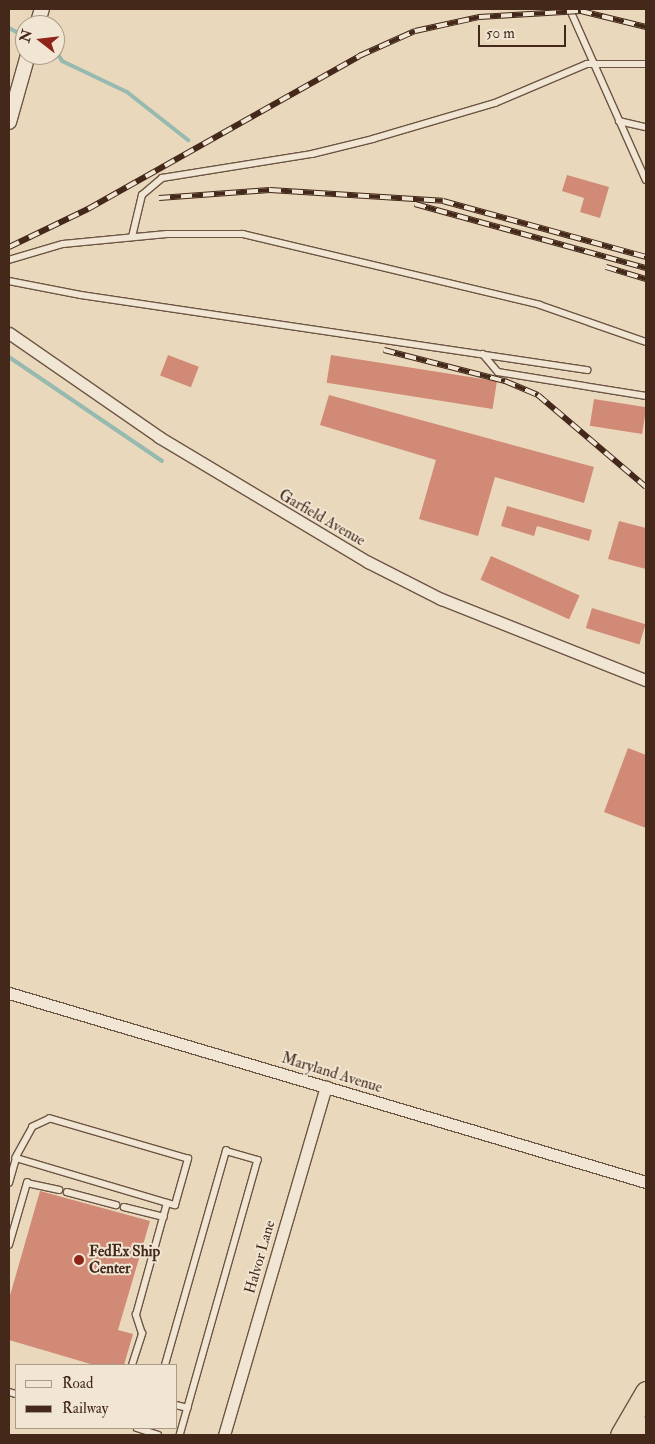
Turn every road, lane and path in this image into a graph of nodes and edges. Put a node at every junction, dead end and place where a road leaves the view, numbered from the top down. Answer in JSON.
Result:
{"nodes":[{"id":1,"x":570,"y":9,"type":"edge"},
{"id":2,"x":594,"y":64,"type":"junction"},
{"id":3,"x":646,"y":64,"type":"edge"},
{"id":4,"x":24,"y":65,"type":"edge"},
{"id":5,"x":12,"y":99,"type":"edge"},
{"id":6,"x":619,"y":121,"type":"junction"},
{"id":7,"x":9,"y":122,"type":"edge"},
{"id":8,"x":646,"y":127,"type":"edge"},
{"id":9,"x":646,"y":180,"type":"edge"},
{"id":10,"x":132,"y":237,"type":"junction"},
{"id":11,"x":9,"y":260,"type":"edge"},
{"id":12,"x":9,"y":281,"type":"edge"},
{"id":13,"x":9,"y":333,"type":"edge"},
{"id":14,"x":646,"y":342,"type":"edge"},
{"id":15,"x":484,"y":354,"type":"junction"},
{"id":16,"x":587,"y":370,"type":"dead end"},
{"id":17,"x":646,"y":396,"type":"edge"},
{"id":18,"x":646,"y":680,"type":"edge"},
{"id":19,"x":9,"y":993,"type":"edge"},
{"id":20,"x":326,"y":1087,"type":"junction"},
{"id":21,"x":16,"y":1158,"type":"junction"},
{"id":22,"x":646,"y":1182,"type":"edge"},
{"id":23,"x":9,"y":1183,"type":"edge"},
{"id":24,"x":59,"y":1190,"type":"dead end"},
{"id":25,"x":67,"y":1192,"type":"dead end"},
{"id":26,"x":167,"y":1203,"type":"junction"},
{"id":27,"x":116,"y":1205,"type":"dead end"},
{"id":28,"x":124,"y":1207,"type":"dead end"},
{"id":29,"x":164,"y":1217,"type":"junction"},
{"id":30,"x":9,"y":1245,"type":"edge"},
{"id":31,"x":132,"y":1364,"type":"edge"},
{"id":32,"x":165,"y":1364,"type":"edge"},
{"id":33,"x":646,"y":1392,"type":"edge"},
{"id":34,"x":178,"y":1406,"type":"edge"},
{"id":35,"x":188,"y":1408,"type":"junction"},
{"id":36,"x":646,"y":1427,"type":"edge"},
{"id":37,"x":139,"y":1429,"type":"edge"},
{"id":38,"x":158,"y":1435,"type":"edge"},
{"id":39,"x":180,"y":1435,"type":"edge"},
{"id":40,"x":224,"y":1435,"type":"edge"},
{"id":41,"x":621,"y":1435,"type":"edge"},
{"id":42,"x":642,"y":1435,"type":"edge"}],
"edges":[{"from":1,"to":2,"type":"lane"},
{"from":2,"to":3,"type":"lane"},
{"from":2,"to":6,"type":"lane"},
{"from":2,"to":10,"type":"lane"},
{"from":4,"to":5,"type":"street"},
{"from":5,"to":7,"type":"street"},
{"from":6,"to":8,"type":"lane"},
{"from":6,"to":9,"type":"lane"},
{"from":10,"to":11,"type":"lane"},
{"from":10,"to":14,"type":"lane"},
{"from":12,"to":15,"type":"lane"},
{"from":13,"to":18,"type":"street","name":"Garfield Avenue"},
{"from":15,"to":16,"type":"lane"},
{"from":15,"to":17,"type":"lane"},
{"from":19,"to":20,"type":"street","name":"Maryland Avenue"},
{"from":20,"to":22,"type":"street","name":"Maryland Avenue"},
{"from":20,"to":40,"type":"street","name":"Halvor Lane"},
{"from":21,"to":23,"type":"lane"},
{"from":21,"to":26,"type":"lane"},
{"from":21,"to":26,"type":"lane"},
{"from":24,"to":30,"type":"lane"},
{"from":25,"to":27,"type":"lane"},
{"from":26,"to":29,"type":"lane"},
{"from":28,"to":29,"type":"lane"},
{"from":29,"to":31,"type":"lane"},
{"from":32,"to":35,"type":"lane"},
{"from":33,"to":41,"type":"highway"},
{"from":34,"to":35,"type":"lane"},
{"from":35,"to":39,"type":"lane"},
{"from":36,"to":42,"type":"highway"},
{"from":37,"to":38,"type":"lane"}]}
